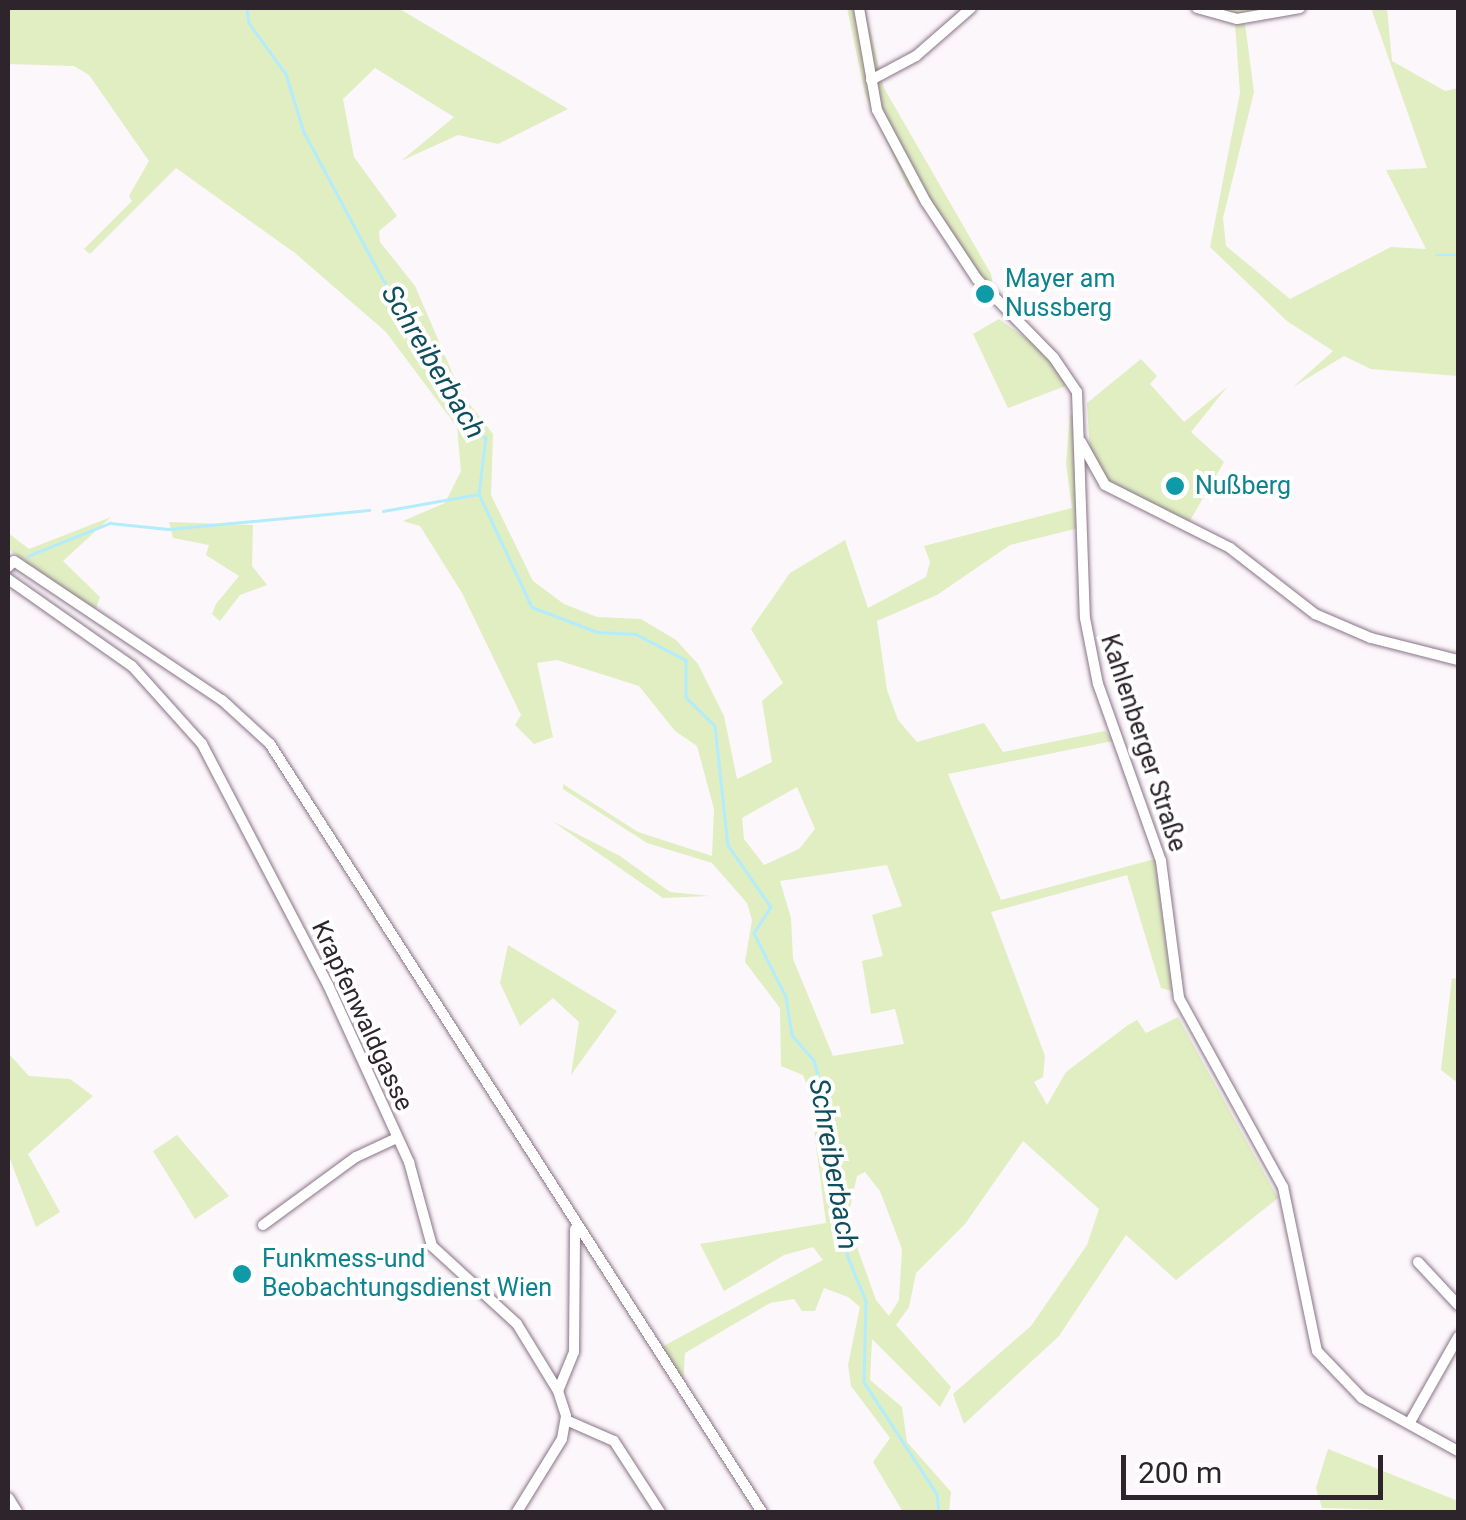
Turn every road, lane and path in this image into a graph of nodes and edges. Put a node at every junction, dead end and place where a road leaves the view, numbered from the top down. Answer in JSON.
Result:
{"nodes":[{"id":1,"x":858,"y":8,"type":"edge"},
{"id":2,"x":971,"y":8,"type":"edge"},
{"id":3,"x":1197,"y":8,"type":"edge"},
{"id":4,"x":1300,"y":8,"type":"edge"},
{"id":5,"x":871,"y":80,"type":"junction"},
{"id":6,"x":1079,"y":438,"type":"junction"},
{"id":7,"x":1105,"y":485,"type":"junction"},
{"id":8,"x":1082,"y":496,"type":"junction"},
{"id":9,"x":11,"y":564,"type":"edge"},
{"id":10,"x":8,"y":579,"type":"edge"},
{"id":11,"x":1458,"y":660,"type":"edge"},
{"id":12,"x":397,"y":1138,"type":"junction"},
{"id":13,"x":574,"y":1223,"type":"junction"},
{"id":14,"x":263,"y":1225,"type":"dead end"},
{"id":15,"x":1418,"y":1262,"type":"dead end"},
{"id":16,"x":1458,"y":1305,"type":"edge"},
{"id":17,"x":1458,"y":1337,"type":"edge"},
{"id":18,"x":558,"y":1392,"type":"junction"},
{"id":19,"x":566,"y":1420,"type":"junction"},
{"id":20,"x":1410,"y":1422,"type":"junction"},
{"id":21,"x":1458,"y":1450,"type":"edge"},
{"id":22,"x":8,"y":1498,"type":"edge"},
{"id":23,"x":16,"y":1512,"type":"edge"},
{"id":24,"x":517,"y":1512,"type":"edge"},
{"id":25,"x":660,"y":1512,"type":"edge"},
{"id":26,"x":762,"y":1512,"type":"edge"}],
"edges":[{"from":1,"to":5,"type":"street","name":"Kahlenberger Straße"},
{"from":2,"to":5,"type":"street"},
{"from":3,"to":4,"type":"street"},
{"from":5,"to":6,"type":"street","name":"Kahlenberger Straße"},
{"from":6,"to":7,"type":"street"},
{"from":6,"to":8,"type":"street","name":"Kahlenberger Straße"},
{"from":7,"to":8,"type":"street"},
{"from":7,"to":11,"type":"street"},
{"from":8,"to":20,"type":"street","name":"Kahlenberger Straße"},
{"from":9,"to":13,"type":"street"},
{"from":10,"to":12,"type":"street","name":"Krapfenwaldgasse"},
{"from":12,"to":14,"type":"street"},
{"from":12,"to":18,"type":"street","name":"Krapfenwaldgasse"},
{"from":13,"to":18,"type":"street"},
{"from":13,"to":26,"type":"street"},
{"from":15,"to":16,"type":"street"},
{"from":17,"to":20,"type":"street"},
{"from":18,"to":19,"type":"street","name":"Krapfenwaldgasse"},
{"from":19,"to":24,"type":"street"},
{"from":19,"to":25,"type":"street"},
{"from":20,"to":21,"type":"street","name":"Kahlenberger Straße"},
{"from":22,"to":23,"type":"street"}]}
